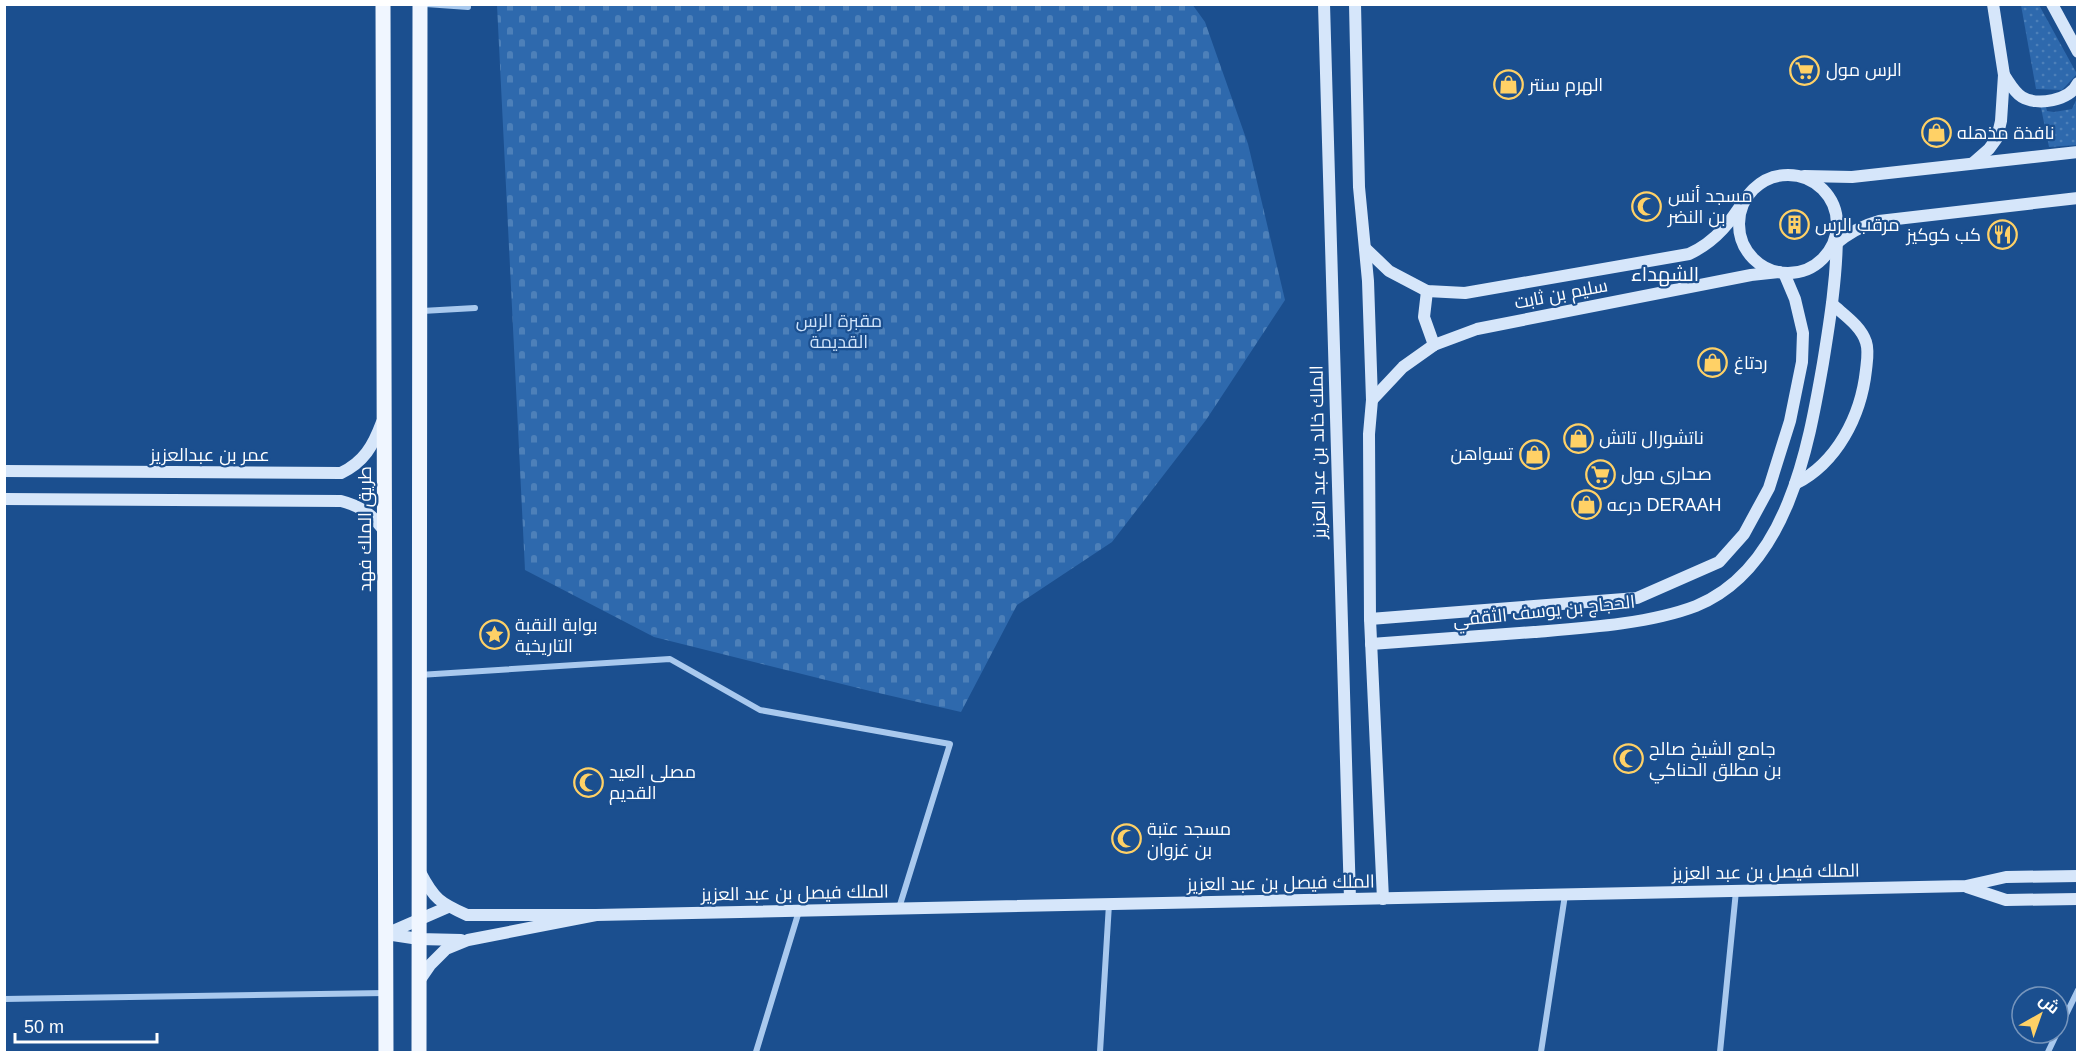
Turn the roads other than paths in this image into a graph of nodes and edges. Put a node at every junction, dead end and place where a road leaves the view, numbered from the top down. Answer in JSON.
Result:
{"nodes":[{"id":1,"x":383,"y":4,"type":"edge"},
{"id":2,"x":420,"y":4,"type":"edge"},
{"id":3,"x":426,"y":4,"type":"edge"},
{"id":4,"x":1324,"y":4,"type":"edge"},
{"id":5,"x":1355,"y":4,"type":"edge"},
{"id":6,"x":1993,"y":4,"type":"edge"},
{"id":7,"x":2052,"y":4,"type":"edge"},
{"id":8,"x":468,"y":7,"type":"dead end"},
{"id":9,"x":2078,"y":52,"type":"edge"},
{"id":10,"x":2004,"y":75,"type":"junction"},
{"id":11,"x":2078,"y":83,"type":"edge"},
{"id":12,"x":2078,"y":152,"type":"edge"},
{"id":13,"x":1973,"y":164,"type":"junction"},
{"id":14,"x":1791,"y":175,"type":"junction"},
{"id":15,"x":1747,"y":196,"type":"junction"},
{"id":16,"x":2078,"y":198,"type":"edge"},
{"id":17,"x":1835,"y":241,"type":"junction"},
{"id":18,"x":1365,"y":248,"type":"junction"},
{"id":19,"x":1781,"y":272,"type":"junction"},
{"id":20,"x":1427,"y":291,"type":"junction"},
{"id":21,"x":1832,"y":304,"type":"junction"},
{"id":22,"x":475,"y":308,"type":"dead end"},
{"id":23,"x":420,"y":311,"type":"junction"},
{"id":24,"x":1434,"y":345,"type":"junction"},
{"id":25,"x":1372,"y":400,"type":"junction"},
{"id":26,"x":384,"y":416,"type":"junction"},
{"id":27,"x":4,"y":471,"type":"edge"},
{"id":28,"x":1795,"y":484,"type":"junction"},
{"id":29,"x":4,"y":499,"type":"edge"},
{"id":30,"x":385,"y":532,"type":"junction"},
{"id":31,"x":1370,"y":619,"type":"junction"},
{"id":32,"x":1371,"y":644,"type":"junction"},
{"id":33,"x":419,"y":675,"type":"junction"},
{"id":34,"x":419,"y":871,"type":"junction"},
{"id":35,"x":2078,"y":876,"type":"edge"},
{"id":36,"x":1966,"y":886,"type":"junction"},
{"id":37,"x":1736,"y":891,"type":"junction"},
{"id":38,"x":1565,"y":895,"type":"junction"},
{"id":39,"x":1383,"y":898,"type":"junction"},
{"id":40,"x":1350,"y":899,"type":"junction"},
{"id":41,"x":2078,"y":899,"type":"edge"},
{"id":42,"x":1109,"y":904,"type":"junction"},
{"id":43,"x":448,"y":907,"type":"junction"},
{"id":44,"x":899,"y":909,"type":"junction"},
{"id":45,"x":799,"y":911,"type":"junction"},
{"id":46,"x":596,"y":915,"type":"junction"},
{"id":47,"x":419,"y":918,"type":"junction"},
{"id":48,"x":386,"y":934,"type":"junction"},
{"id":49,"x":419,"y":939,"type":"junction"},
{"id":50,"x":468,"y":940,"type":"junction"},
{"id":51,"x":419,"y":981,"type":"junction"},
{"id":52,"x":2078,"y":990,"type":"edge"},
{"id":53,"x":386,"y":993,"type":"junction"},
{"id":54,"x":4,"y":999,"type":"edge"},
{"id":55,"x":2070,"y":1006,"type":"edge"},
{"id":56,"x":386,"y":1053,"type":"edge"},
{"id":57,"x":419,"y":1053,"type":"edge"},
{"id":58,"x":756,"y":1053,"type":"edge"},
{"id":59,"x":1101,"y":1053,"type":"edge"},
{"id":60,"x":1541,"y":1053,"type":"edge"},
{"id":61,"x":1720,"y":1053,"type":"edge"}],
"edges":[{"from":1,"to":26,"type":"main road","name":"طريق الملك فهد"},
{"from":2,"to":23,"type":"main road"},
{"from":3,"to":8,"type":"street"},
{"from":4,"to":40,"type":"street","name":"الملك خالد بن عبد العزيز"},
{"from":5,"to":18,"type":"street"},
{"from":6,"to":10,"type":"street"},
{"from":7,"to":9,"type":"street"},
{"from":10,"to":11,"type":"street"},
{"from":10,"to":13,"type":"street"},
{"from":12,"to":13,"type":"street"},
{"from":13,"to":14,"type":"street"},
{"from":14,"to":15,"type":"street"},
{"from":14,"to":17,"type":"street"},
{"from":15,"to":19,"type":"street"},
{"from":15,"to":20,"type":"street","name":"سليم بن ثابت"},
{"from":16,"to":17,"type":"street"},
{"from":17,"to":19,"type":"street"},
{"from":17,"to":21,"type":"street","name":"الحجاج بن يوسف الثقفي"},
{"from":18,"to":20,"type":"street","name":"سليم بن ثابت"},
{"from":18,"to":25,"type":"street"},
{"from":19,"to":24,"type":"street","name":"سليم بن ثابت"},
{"from":19,"to":31,"type":"street","name":"الحجاج بن يوسف الثقفي"},
{"from":20,"to":24,"type":"street"},
{"from":21,"to":28,"type":"street","name":"الحجاج بن يوسف الثقفي"},
{"from":21,"to":28,"type":"street"},
{"from":22,"to":23,"type":"street"},
{"from":23,"to":33,"type":"main road"},
{"from":24,"to":25,"type":"street","name":"سليم بن ثابت"},
{"from":25,"to":31,"type":"street"},
{"from":26,"to":27,"type":"street","name":"عمر بن عبدالعزيز"},
{"from":26,"to":30,"type":"main road","name":"طريق الملك فهد"},
{"from":28,"to":32,"type":"street","name":"الحجاج بن يوسف الثقفي"},
{"from":29,"to":30,"type":"street"},
{"from":30,"to":48,"type":"main road","name":"طريق الملك فهد"},
{"from":31,"to":32,"type":"street"},
{"from":32,"to":39,"type":"street"},
{"from":33,"to":34,"type":"main road"},
{"from":33,"to":44,"type":"street"},
{"from":34,"to":43,"type":"street"},
{"from":34,"to":47,"type":"main road"},
{"from":35,"to":36,"type":"street","name":"الملك فيصل بن عبد العزيز"},
{"from":36,"to":37,"type":"street","name":"الملك فيصل بن عبد العزيز"},
{"from":36,"to":41,"type":"street","name":"الملك فيصل بن عبد العزيز"},
{"from":37,"to":38,"type":"street","name":"الملك فيصل بن عبد العزيز"},
{"from":37,"to":61,"type":"street"},
{"from":38,"to":39,"type":"street","name":"الملك فيصل بن عبد العزيز"},
{"from":38,"to":60,"type":"street"},
{"from":39,"to":40,"type":"street","name":"الملك فيصل بن عبد العزيز"},
{"from":40,"to":42,"type":"street","name":"الملك فيصل بن عبد العزيز"},
{"from":42,"to":44,"type":"street","name":"الملك فيصل بن عبد العزيز"},
{"from":42,"to":59,"type":"street"},
{"from":43,"to":46,"type":"street"},
{"from":43,"to":47,"type":"street"},
{"from":44,"to":45,"type":"street","name":"الملك فيصل بن عبد العزيز"},
{"from":45,"to":46,"type":"street","name":"الملك فيصل بن عبد العزيز"},
{"from":45,"to":58,"type":"street"},
{"from":46,"to":50,"type":"street"},
{"from":47,"to":48,"type":"street"},
{"from":47,"to":49,"type":"main road"},
{"from":48,"to":49,"type":"street"},
{"from":48,"to":53,"type":"main road","name":"طريق الملك فهد"},
{"from":49,"to":50,"type":"street"},
{"from":49,"to":51,"type":"main road"},
{"from":50,"to":51,"type":"street"},
{"from":51,"to":57,"type":"main road"},
{"from":52,"to":55,"type":"street"},
{"from":53,"to":54,"type":"street"},
{"from":53,"to":56,"type":"main road","name":"طريق الملك فهد"}]}
